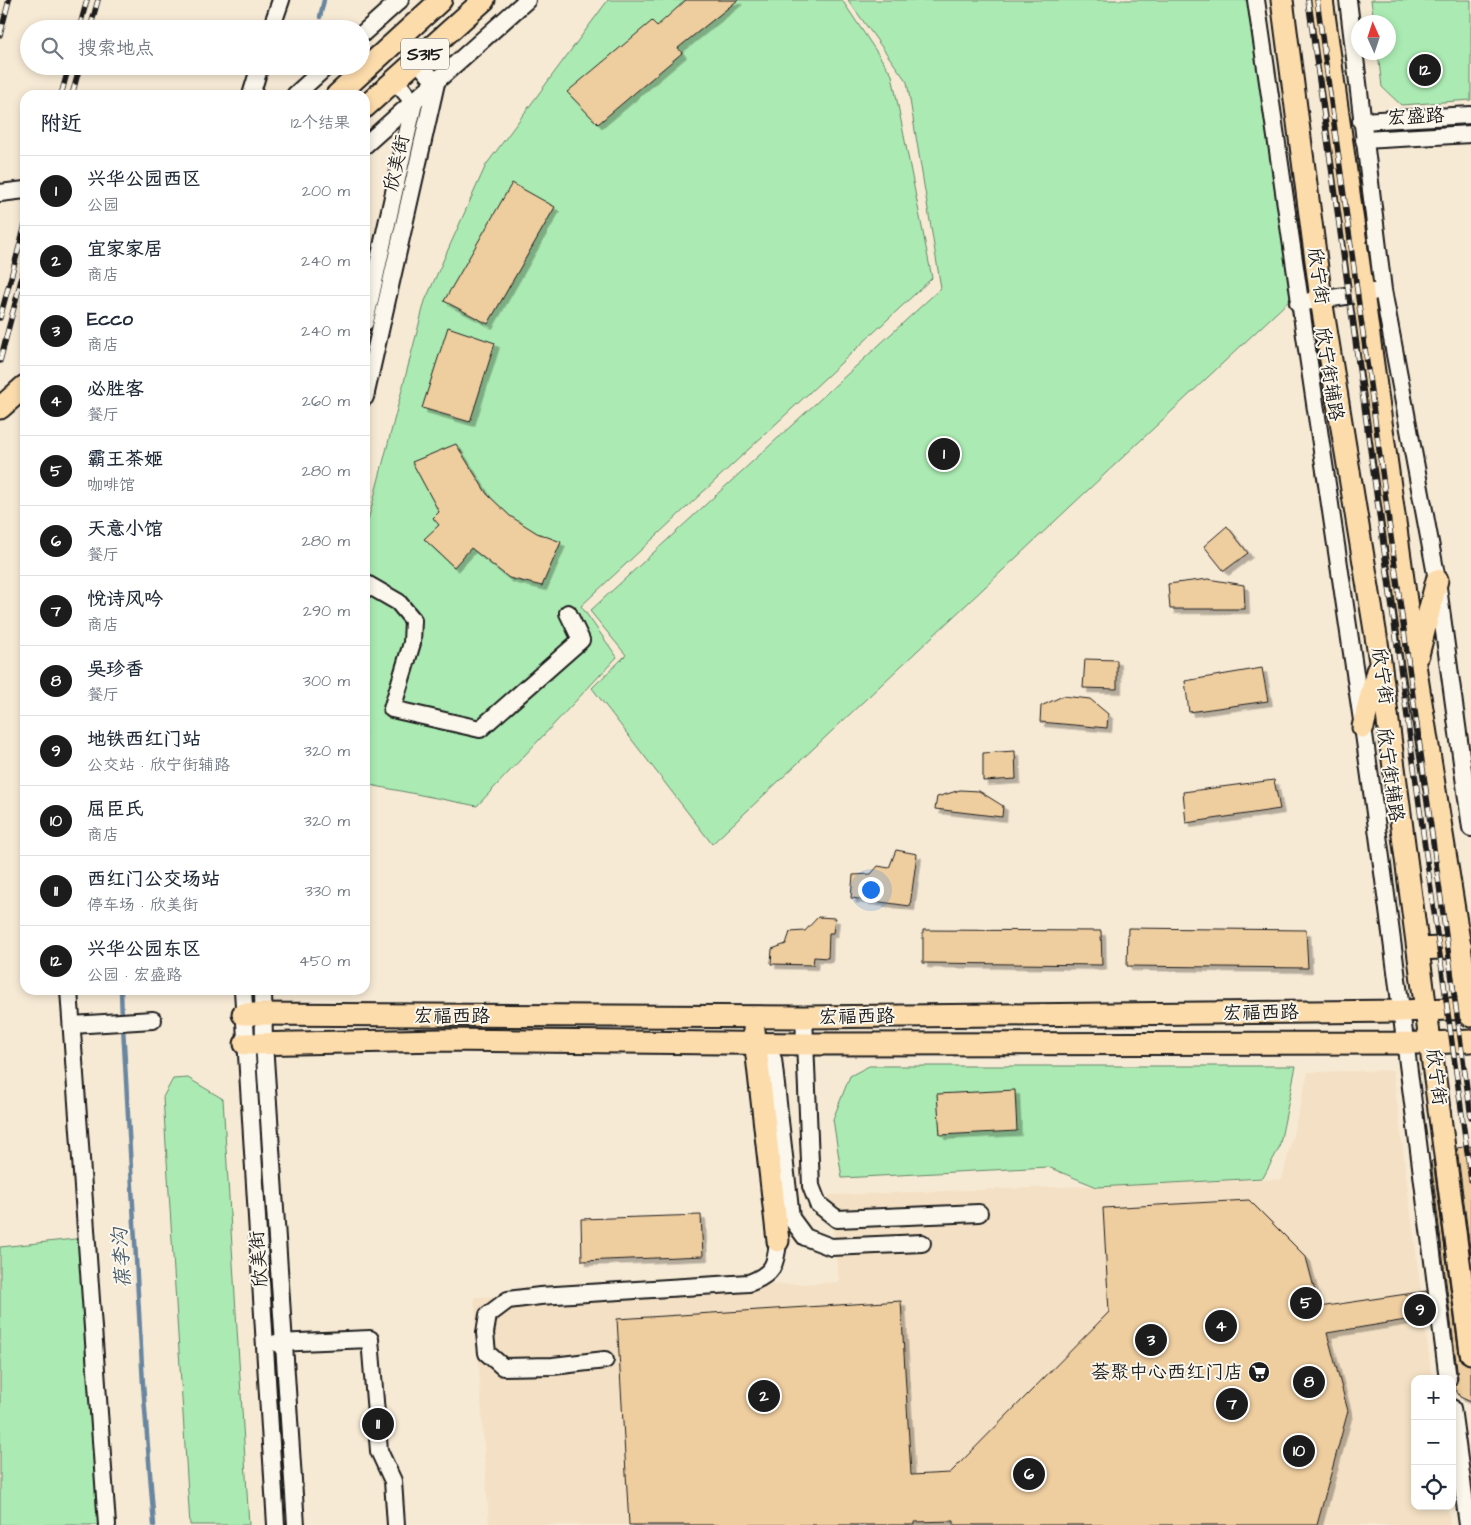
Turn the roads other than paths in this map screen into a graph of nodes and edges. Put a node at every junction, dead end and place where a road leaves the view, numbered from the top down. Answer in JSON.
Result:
{"nodes":[{"id":1,"x":281,"y":0,"type":"edge"},
{"id":2,"x":400,"y":0,"type":"edge"},
{"id":3,"x":441,"y":0,"type":"edge"},
{"id":4,"x":484,"y":0,"type":"edge"},
{"id":5,"x":527,"y":0,"type":"edge"},
{"id":6,"x":1256,"y":0,"type":"edge"},
{"id":7,"x":1282,"y":0,"type":"edge"},
{"id":8,"x":1322,"y":0,"type":"edge"},
{"id":9,"x":1348,"y":0,"type":"edge"},
{"id":10,"x":274,"y":20,"type":"edge"},
{"id":11,"x":370,"y":27,"type":"edge"},
{"id":12,"x":417,"y":61,"type":"junction"},
{"id":13,"x":370,"y":65,"type":"edge"},
{"id":14,"x":257,"y":75,"type":"edge"},
{"id":15,"x":317,"y":75,"type":"edge"},
{"id":16,"x":359,"y":75,"type":"edge"},
{"id":17,"x":395,"y":80,"type":"junction"},
{"id":18,"x":436,"y":83,"type":"junction"},
{"id":19,"x":253,"y":90,"type":"edge"},
{"id":20,"x":301,"y":90,"type":"edge"},
{"id":21,"x":342,"y":90,"type":"edge"},
{"id":22,"x":370,"y":102,"type":"edge"},
{"id":23,"x":414,"y":103,"type":"junction"},
{"id":24,"x":1471,"y":115,"type":"edge"},
{"id":25,"x":1361,"y":121,"type":"junction"},
{"id":26,"x":1471,"y":134,"type":"edge"},
{"id":27,"x":1364,"y":140,"type":"junction"},
{"id":28,"x":370,"y":141,"type":"edge"},
{"id":29,"x":20,"y":191,"type":"edge"},
{"id":30,"x":0,"y":193,"type":"edge"},
{"id":31,"x":1373,"y":292,"type":"junction"},
{"id":32,"x":1321,"y":299,"type":"junction"},
{"id":33,"x":370,"y":300,"type":"edge"},
{"id":34,"x":1298,"y":303,"type":"junction"},
{"id":35,"x":370,"y":375,"type":"edge"},
{"id":36,"x":20,"y":390,"type":"edge"},
{"id":37,"x":0,"y":408,"type":"edge"},
{"id":38,"x":1437,"y":580,"type":"junction"},
{"id":39,"x":370,"y":586,"type":"edge"},
{"id":40,"x":568,"y":613,"type":"dead end"},
{"id":41,"x":1380,"y":661,"type":"junction"},
{"id":42,"x":1415,"y":665,"type":"junction"},
{"id":43,"x":1363,"y":727,"type":"junction"},
{"id":44,"x":1471,"y":828,"type":"edge"},
{"id":45,"x":1461,"y":947,"type":"junction"},
{"id":46,"x":1419,"y":949,"type":"junction"},
{"id":47,"x":70,"y":995,"type":"edge"},
{"id":48,"x":245,"y":995,"type":"edge"},
{"id":49,"x":261,"y":995,"type":"edge"},
{"id":50,"x":1427,"y":1010,"type":"junction"},
{"id":51,"x":1471,"y":1010,"type":"edge"},
{"id":52,"x":1402,"y":1012,"type":"junction"},
{"id":53,"x":253,"y":1015,"type":"junction"},
{"id":54,"x":752,"y":1017,"type":"junction"},
{"id":55,"x":804,"y":1017,"type":"junction"},
{"id":56,"x":152,"y":1020,"type":"dead end"},
{"id":57,"x":76,"y":1025,"type":"junction"},
{"id":58,"x":1471,"y":1041,"type":"edge"},
{"id":59,"x":754,"y":1042,"type":"junction"},
{"id":60,"x":1406,"y":1042,"type":"junction"},
{"id":61,"x":254,"y":1043,"type":"junction"},
{"id":62,"x":1431,"y":1043,"type":"junction"},
{"id":63,"x":804,"y":1044,"type":"junction"},
{"id":64,"x":773,"y":1059,"type":"dead end"},
{"id":65,"x":979,"y":1213,"type":"dead end"},
{"id":66,"x":778,"y":1241,"type":"joint"},
{"id":67,"x":922,"y":1243,"type":"dead end"},
{"id":68,"x":285,"y":1342,"type":"junction"},
{"id":69,"x":264,"y":1343,"type":"junction"},
{"id":70,"x":1471,"y":1353,"type":"edge"},
{"id":71,"x":604,"y":1360,"type":"dead end"},
{"id":72,"x":1448,"y":1375,"type":"edge"},
{"id":73,"x":1454,"y":1420,"type":"edge"},
{"id":74,"x":107,"y":1525,"type":"edge"},
{"id":75,"x":276,"y":1525,"type":"edge"},
{"id":76,"x":296,"y":1525,"type":"edge"},
{"id":77,"x":396,"y":1525,"type":"edge"},
{"id":78,"x":1468,"y":1525,"type":"edge"}],
"edges":[{"from":1,"to":10,"type":"street"},
{"from":2,"to":11,"type":"street"},
{"from":3,"to":13,"type":"main road","number":"S315"},
{"from":4,"to":12,"type":"main road","number":"S315"},
{"from":5,"to":18,"type":"street"},
{"from":6,"to":34,"type":"street","name":"欣宁街辅路"},
{"from":7,"to":32,"type":"main road","name":"欣宁街"},
{"from":8,"to":31,"type":"main road","name":"欣宁街"},
{"from":9,"to":25,"type":"street"},
{"from":12,"to":17,"type":"main road","number":"S315"},
{"from":12,"to":18,"type":"street"},
{"from":14,"to":19,"type":"street"},
{"from":15,"to":20,"type":"street"},
{"from":16,"to":21,"type":"main road","number":"S315"},
{"from":17,"to":22,"type":"main road","number":"S315"},
{"from":17,"to":23,"type":"street"},
{"from":18,"to":23,"type":"street"},
{"from":18,"to":35,"type":"street","name":"欣美街"},
{"from":23,"to":28,"type":"street"},
{"from":23,"to":33,"type":"street","name":"欣美街"},
{"from":24,"to":25,"type":"street","name":"宏盛路"},
{"from":25,"to":27,"type":"street"},
{"from":26,"to":27,"type":"street","name":"宏盛路"},
{"from":27,"to":31,"type":"street"},
{"from":29,"to":30,"type":"street"},
{"from":31,"to":32,"type":"street"},
{"from":31,"to":38,"type":"street"},
{"from":31,"to":42,"type":"main road","name":"欣宁街"},
{"from":32,"to":34,"type":"street"},
{"from":32,"to":41,"type":"main road","name":"欣宁街"},
{"from":34,"to":43,"type":"street","name":"欣宁街辅路"},
{"from":36,"to":37,"type":"main road"},
{"from":38,"to":42,"type":"main road"},
{"from":38,"to":44,"type":"street"},
{"from":39,"to":40,"type":"street"},
{"from":41,"to":43,"type":"main road"},
{"from":41,"to":46,"type":"main road","name":"欣宁街"},
{"from":42,"to":45,"type":"main road","name":"欣宁街"},
{"from":43,"to":52,"type":"street","name":"欣宁街辅路"},
{"from":45,"to":46,"type":"main road"},
{"from":45,"to":51,"type":"main road","name":"欣宁街"},
{"from":46,"to":50,"type":"main road","name":"欣宁街"},
{"from":47,"to":57,"type":"street"},
{"from":48,"to":53,"type":"street","name":"欣美街"},
{"from":49,"to":53,"type":"street","name":"欣美街"},
{"from":50,"to":51,"type":"main road","name":"宏福西路"},
{"from":50,"to":52,"type":"main road","name":"宏福西路"},
{"from":50,"to":62,"type":"main road","name":"欣宁街"},
{"from":52,"to":55,"type":"main road","name":"宏福西路"},
{"from":52,"to":60,"type":"street","name":"欣宁街辅路"},
{"from":53,"to":54,"type":"main road","name":"宏福西路"},
{"from":53,"to":61,"type":"street","name":"欣美街"},
{"from":54,"to":55,"type":"main road","name":"宏福西路"},
{"from":54,"to":59,"type":"main road"},
{"from":55,"to":63,"type":"street"},
{"from":56,"to":57,"type":"street"},
{"from":57,"to":74,"type":"street"},
{"from":58,"to":62,"type":"main road","name":"宏福西路"},
{"from":59,"to":61,"type":"main road","name":"宏福西路"},
{"from":59,"to":63,"type":"main road","name":"宏福西路"},
{"from":59,"to":66,"type":"main road"},
{"from":60,"to":62,"type":"main road","name":"宏福西路"},
{"from":60,"to":63,"type":"main road","name":"宏福西路"},
{"from":60,"to":72,"type":"street","name":"欣宁街辅路"},
{"from":61,"to":68,"type":"street","name":"欣美街"},
{"from":61,"to":69,"type":"street","name":"欣美街"},
{"from":62,"to":70,"type":"main road","name":"欣宁街"},
{"from":63,"to":65,"type":"street"},
{"from":64,"to":67,"type":"street"},
{"from":66,"to":71,"type":"street"},
{"from":68,"to":69,"type":"street"},
{"from":68,"to":76,"type":"street","name":"欣美街"},
{"from":68,"to":77,"type":"street"},
{"from":69,"to":75,"type":"street","name":"欣美街"},
{"from":73,"to":78,"type":"street"}]}
